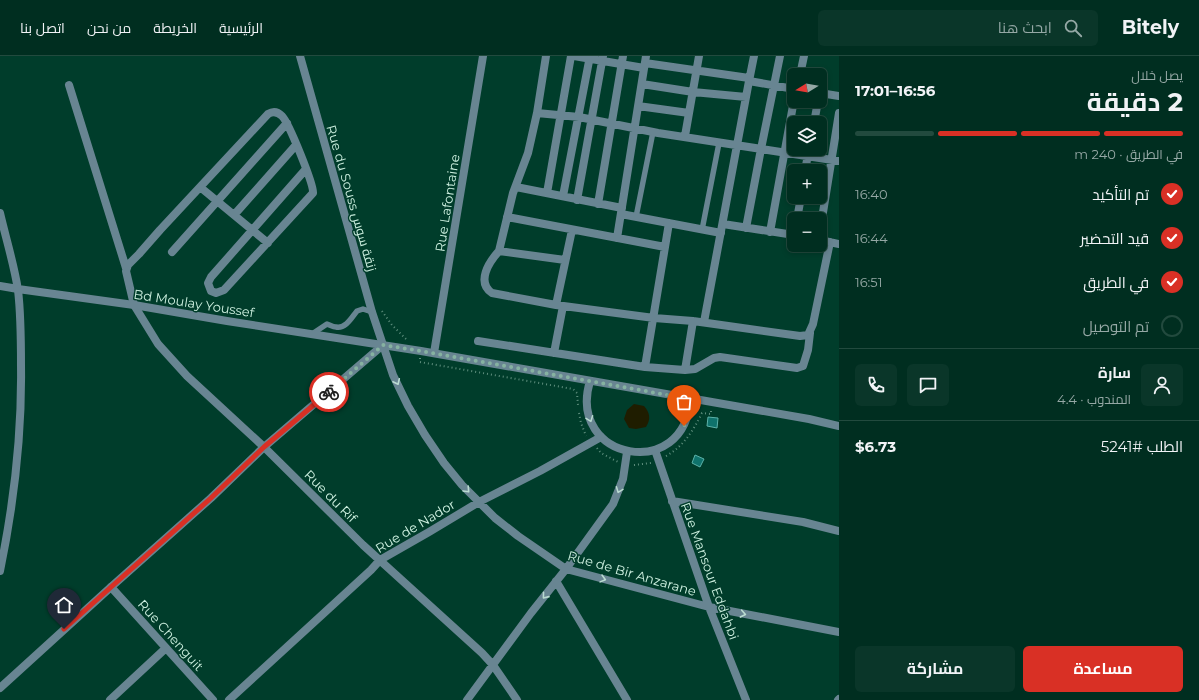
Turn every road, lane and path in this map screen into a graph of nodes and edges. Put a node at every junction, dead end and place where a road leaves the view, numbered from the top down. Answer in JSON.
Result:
{"nodes":[{"id":1,"x":300,"y":56,"type":"edge"},
{"id":2,"x":483,"y":56,"type":"edge"},
{"id":3,"x":546,"y":56,"type":"edge"},
{"id":4,"x":571,"y":56,"type":"edge"},
{"id":5,"x":574,"y":56,"type":"edge"},
{"id":6,"x":699,"y":56,"type":"edge"},
{"id":7,"x":750,"y":56,"type":"edge"},
{"id":8,"x":754,"y":56,"type":"edge"},
{"id":9,"x":780,"y":56,"type":"edge"},
{"id":10,"x":804,"y":56,"type":"edge"},
{"id":11,"x":590,"y":57,"type":"edge"},
{"id":12,"x":602,"y":58,"type":"edge"},
{"id":13,"x":622,"y":60,"type":"edge"},
{"id":14,"x":645,"y":62,"type":"edge"},
{"id":15,"x":801,"y":68,"type":"edge"},
{"id":16,"x":696,"y":71,"type":"junction"},
{"id":17,"x":749,"y":80,"type":"junction"},
{"id":18,"x":642,"y":84,"type":"junction"},
{"id":19,"x":69,"y":85,"type":"dead end"},
{"id":20,"x":774,"y":86,"type":"junction"},
{"id":21,"x":787,"y":88,"type":"edge"},
{"id":22,"x":693,"y":92,"type":"junction"},
{"id":23,"x":827,"y":94,"type":"edge"},
{"id":24,"x":746,"y":96,"type":"junction"},
{"id":25,"x":839,"y":96,"type":"edge"},
{"id":26,"x":638,"y":106,"type":"junction"},
{"id":27,"x":792,"y":108,"type":"edge"},
{"id":28,"x":537,"y":113,"type":"junction"},
{"id":29,"x":689,"y":113,"type":"junction"},
{"id":30,"x":839,"y":113,"type":"edge"},
{"id":31,"x":561,"y":116,"type":"junction"},
{"id":32,"x":579,"y":117,"type":"junction"},
{"id":33,"x":592,"y":120,"type":"junction"},
{"id":34,"x":286,"y":123,"type":"junction"},
{"id":35,"x":611,"y":124,"type":"junction"},
{"id":36,"x":635,"y":128,"type":"junction"},
{"id":37,"x":653,"y":132,"type":"junction"},
{"id":38,"x":685,"y":136,"type":"junction"},
{"id":39,"x":719,"y":143,"type":"junction"},
{"id":40,"x":296,"y":145,"type":"junction"},
{"id":41,"x":737,"y":146,"type":"junction"},
{"id":42,"x":761,"y":149,"type":"junction"},
{"id":43,"x":783,"y":153,"type":"junction"},
{"id":44,"x":787,"y":153,"type":"edge"},
{"id":45,"x":822,"y":156,"type":"edge"},
{"id":46,"x":835,"y":160,"type":"edge"},
{"id":47,"x":306,"y":170,"type":"junction"},
{"id":48,"x":200,"y":187,"type":"junction"},
{"id":49,"x":516,"y":187,"type":"junction"},
{"id":50,"x":547,"y":193,"type":"junction"},
{"id":51,"x":563,"y":196,"type":"junction"},
{"id":52,"x":577,"y":200,"type":"junction"},
{"id":53,"x":217,"y":202,"type":"junction"},
{"id":54,"x":598,"y":204,"type":"junction"},
{"id":55,"x":622,"y":211,"type":"junction"},
{"id":56,"x":824,"y":212,"type":"edge"},
{"id":57,"x":0,"y":213,"type":"edge"},
{"id":58,"x":234,"y":215,"type":"junction"},
{"id":59,"x":636,"y":216,"type":"junction"},
{"id":60,"x":507,"y":217,"type":"junction"},
{"id":61,"x":669,"y":223,"type":"junction"},
{"id":62,"x":723,"y":224,"type":"junction"},
{"id":63,"x":746,"y":228,"type":"junction"},
{"id":64,"x":253,"y":230,"type":"junction"},
{"id":65,"x":572,"y":230,"type":"junction"},
{"id":66,"x":702,"y":230,"type":"junction"},
{"id":67,"x":770,"y":232,"type":"junction"},
{"id":68,"x":721,"y":233,"type":"junction"},
{"id":69,"x":787,"y":234,"type":"edge"},
{"id":70,"x":617,"y":238,"type":"junction"},
{"id":71,"x":827,"y":241,"type":"edge"},
{"id":72,"x":268,"y":242,"type":"junction"},
{"id":73,"x":830,"y":242,"type":"junction"},
{"id":74,"x":839,"y":244,"type":"edge"},
{"id":75,"x":665,"y":247,"type":"junction"},
{"id":76,"x":499,"y":251,"type":"junction"},
{"id":77,"x":172,"y":252,"type":"dead end"},
{"id":78,"x":565,"y":260,"type":"junction"},
{"id":79,"x":126,"y":268,"type":"junction"},
{"id":80,"x":0,"y":286,"type":"edge"},
{"id":81,"x":18,"y":289,"type":"junction"},
{"id":82,"x":134,"y":305,"type":"junction"},
{"id":83,"x":560,"y":305,"type":"junction"},
{"id":84,"x":372,"y":312,"type":"junction"},
{"id":85,"x":654,"y":318,"type":"junction"},
{"id":86,"x":693,"y":320,"type":"junction"},
{"id":87,"x":704,"y":322,"type":"junction"},
{"id":88,"x":810,"y":333,"type":"junction"},
{"id":89,"x":312,"y":334,"type":"junction"},
{"id":90,"x":478,"y":341,"type":"dead end"},
{"id":91,"x":383,"y":345,"type":"junction"},
{"id":92,"x":421,"y":351,"type":"junction"},
{"id":93,"x":434,"y":353,"type":"junction"},
{"id":94,"x":554,"y":353,"type":"junction"},
{"id":95,"x":645,"y":366,"type":"junction"},
{"id":96,"x":685,"y":370,"type":"junction"},
{"id":97,"x":590,"y":381,"type":"junction"},
{"id":98,"x":690,"y":399,"type":"junction"},
{"id":99,"x":713,"y":403,"type":"junction"},
{"id":100,"x":839,"y":426,"type":"edge"},
{"id":101,"x":601,"y":437,"type":"junction"},
{"id":102,"x":591,"y":443,"type":"junction"},
{"id":103,"x":264,"y":447,"type":"junction"},
{"id":104,"x":655,"y":450,"type":"junction"},
{"id":105,"x":627,"y":452,"type":"junction"},
{"id":106,"x":660,"y":460,"type":"junction"},
{"id":107,"x":626,"y":465,"type":"junction"},
{"id":108,"x":672,"y":501,"type":"junction"},
{"id":109,"x":479,"y":502,"type":"junction"},
{"id":110,"x":839,"y":531,"type":"edge"},
{"id":111,"x":380,"y":560,"type":"junction"},
{"id":112,"x":566,"y":569,"type":"junction"},
{"id":113,"x":0,"y":571,"type":"edge"},
{"id":114,"x":556,"y":581,"type":"junction"},
{"id":115,"x":110,"y":587,"type":"junction"},
{"id":116,"x":709,"y":607,"type":"junction"},
{"id":117,"x":839,"y":632,"type":"edge"},
{"id":118,"x":166,"y":648,"type":"junction"},
{"id":119,"x":493,"y":665,"type":"junction"},
{"id":120,"x":1,"y":685,"type":"edge"},
{"id":121,"x":110,"y":700,"type":"edge"},
{"id":122,"x":213,"y":700,"type":"edge"},
{"id":123,"x":229,"y":700,"type":"edge"},
{"id":124,"x":467,"y":700,"type":"edge"},
{"id":125,"x":517,"y":700,"type":"edge"},
{"id":126,"x":627,"y":700,"type":"edge"},
{"id":127,"x":746,"y":700,"type":"edge"}],
"edges":[{"from":1,"to":84,"type":"street","name":"Rue du Souss زنقة سوس"},
{"from":2,"to":93,"type":"street","name":"Rue Lafontaine"},
{"from":3,"to":28,"type":"street"},
{"from":4,"to":31,"type":"street"},
{"from":5,"to":11,"type":"street"},
{"from":6,"to":16,"type":"street"},
{"from":7,"to":8,"type":"street"},
{"from":8,"to":17,"type":"street"},
{"from":9,"to":20,"type":"street"},
{"from":10,"to":15,"type":"street"},
{"from":11,"to":12,"type":"street"},
{"from":11,"to":32,"type":"street"},
{"from":12,"to":13,"type":"street"},
{"from":12,"to":33,"type":"street"},
{"from":13,"to":14,"type":"street"},
{"from":13,"to":35,"type":"street"},
{"from":14,"to":16,"type":"street"},
{"from":14,"to":18,"type":"street"},
{"from":16,"to":17,"type":"street"},
{"from":16,"to":22,"type":"street"},
{"from":17,"to":20,"type":"street"},
{"from":17,"to":24,"type":"street"},
{"from":18,"to":22,"type":"street"},
{"from":18,"to":26,"type":"street"},
{"from":19,"to":79,"type":"street","name":"Rue du Rif"},
{"from":20,"to":21,"type":"street"},
{"from":20,"to":42,"type":"street"},
{"from":22,"to":24,"type":"street"},
{"from":22,"to":29,"type":"street"},
{"from":23,"to":25,"type":"street"},
{"from":24,"to":41,"type":"street"},
{"from":26,"to":29,"type":"street"},
{"from":26,"to":36,"type":"street"},
{"from":27,"to":43,"type":"street"},
{"from":28,"to":31,"type":"street"},
{"from":28,"to":49,"type":"street"},
{"from":29,"to":38,"type":"street"},
{"from":30,"to":46,"type":"street"},
{"from":31,"to":32,"type":"street"},
{"from":31,"to":50,"type":"street"},
{"from":32,"to":33,"type":"street"},
{"from":32,"to":51,"type":"street"},
{"from":33,"to":35,"type":"street"},
{"from":33,"to":52,"type":"street"},
{"from":34,"to":40,"type":"street"},
{"from":34,"to":48,"type":"street"},
{"from":34,"to":53,"type":"street"},
{"from":35,"to":36,"type":"street"},
{"from":35,"to":54,"type":"street"},
{"from":36,"to":37,"type":"street"},
{"from":36,"to":55,"type":"street"},
{"from":37,"to":38,"type":"street"},
{"from":37,"to":59,"type":"lane"},
{"from":38,"to":39,"type":"street"},
{"from":39,"to":41,"type":"street"},
{"from":39,"to":66,"type":"lane"},
{"from":40,"to":47,"type":"street"},
{"from":40,"to":58,"type":"street"},
{"from":41,"to":42,"type":"street"},
{"from":41,"to":62,"type":"street"},
{"from":42,"to":43,"type":"street"},
{"from":42,"to":63,"type":"street"},
{"from":43,"to":44,"type":"street"},
{"from":43,"to":67,"type":"street"},
{"from":45,"to":46,"type":"street"},
{"from":46,"to":56,"type":"street"},
{"from":47,"to":64,"type":"street"},
{"from":47,"to":72,"type":"street"},
{"from":48,"to":53,"type":"street"},
{"from":48,"to":79,"type":"street"},
{"from":49,"to":50,"type":"street"},
{"from":49,"to":60,"type":"street"},
{"from":50,"to":51,"type":"street"},
{"from":51,"to":52,"type":"street"},
{"from":52,"to":54,"type":"street"},
{"from":53,"to":58,"type":"street"},
{"from":53,"to":77,"type":"street"},
{"from":54,"to":55,"type":"street"},
{"from":55,"to":59,"type":"street"},
{"from":55,"to":70,"type":"street"},
{"from":57,"to":81,"type":"street"},
{"from":58,"to":64,"type":"street"},
{"from":59,"to":61,"type":"street"},
{"from":60,"to":65,"type":"street"},
{"from":60,"to":76,"type":"street"},
{"from":61,"to":66,"type":"street"},
{"from":61,"to":75,"type":"street"},
{"from":62,"to":63,"type":"street"},
{"from":62,"to":68,"type":"street"},
{"from":63,"to":67,"type":"street"},
{"from":64,"to":72,"type":"street"},
{"from":64,"to":72,"type":"street"},
{"from":65,"to":70,"type":"street"},
{"from":65,"to":78,"type":"street"},
{"from":66,"to":68,"type":"street"},
{"from":67,"to":69,"type":"street"},
{"from":68,"to":87,"type":"street"},
{"from":70,"to":75,"type":"street"},
{"from":71,"to":73,"type":"street"},
{"from":73,"to":74,"type":"street"},
{"from":73,"to":88,"type":"street"},
{"from":75,"to":85,"type":"street"},
{"from":76,"to":78,"type":"street"},
{"from":76,"to":83,"type":"street"},
{"from":78,"to":83,"type":"street"},
{"from":79,"to":82,"type":"street","name":"Rue du Rif"},
{"from":80,"to":81,"type":"street","name":"Bd Moulay Youssef"},
{"from":81,"to":82,"type":"street","name":"Bd Moulay Youssef"},
{"from":81,"to":113,"type":"street"},
{"from":82,"to":89,"type":"street","name":"Bd Moulay Youssef"},
{"from":82,"to":103,"type":"street","name":"Rue du Rif"},
{"from":83,"to":85,"type":"street"},
{"from":83,"to":94,"type":"street"},
{"from":84,"to":89,"type":"lane"},
{"from":84,"to":91,"type":"street","name":"Rue du Souss زنقة سوس"},
{"from":85,"to":86,"type":"street"},
{"from":85,"to":95,"type":"street"},
{"from":86,"to":87,"type":"street"},
{"from":86,"to":96,"type":"street"},
{"from":87,"to":88,"type":"street"},
{"from":88,"to":96,"type":"street"},
{"from":89,"to":91,"type":"street","name":"Bd Moulay Youssef"},
{"from":90,"to":94,"type":"street"},
{"from":91,"to":92,"type":"street","name":"Bd Moulay Youssef"},
{"from":91,"to":103,"type":"street"},
{"from":91,"to":109,"type":"street","name":"Rue de Bir Anzarane","one_way":true},
{"from":92,"to":93,"type":"street","name":"Bd Moulay Youssef"},
{"from":92,"to":102,"type":"path"},
{"from":93,"to":97,"type":"street","name":"Bd Moulay Youssef"},
{"from":94,"to":95,"type":"street"},
{"from":95,"to":96,"type":"street"},
{"from":97,"to":98,"type":"street","name":"Bd Moulay Youssef"},
{"from":97,"to":101,"type":"street","one_way":true},
{"from":98,"to":99,"type":"street","name":"Bd Moulay Youssef"},
{"from":98,"to":104,"type":"street"},
{"from":99,"to":100,"type":"street","name":"Bd Moulay Youssef"},
{"from":99,"to":106,"type":"path"},
{"from":101,"to":102,"type":"street","name":"Rue de Nador"},
{"from":101,"to":105,"type":"street"},
{"from":102,"to":107,"type":"path"},
{"from":102,"to":109,"type":"street","name":"Rue de Nador"},
{"from":103,"to":111,"type":"street","name":"Rue du Rif"},
{"from":103,"to":115,"type":"street"},
{"from":104,"to":105,"type":"street"},
{"from":104,"to":106,"type":"street","name":"Rue Mansour Eddahbi"},
{"from":105,"to":107,"type":"street"},
{"from":106,"to":107,"type":"path"},
{"from":106,"to":108,"type":"street","name":"Rue Mansour Eddahbi"},
{"from":107,"to":112,"type":"street","one_way":true},
{"from":108,"to":110,"type":"street"},
{"from":108,"to":116,"type":"street","name":"Rue Mansour Eddahbi"},
{"from":109,"to":111,"type":"street","name":"Rue de Nador"},
{"from":109,"to":112,"type":"street","name":"Rue de Bir Anzarane"},
{"from":111,"to":119,"type":"street","name":"Rue du Rif"},
{"from":111,"to":123,"type":"street","name":"Rue de Nador"},
{"from":112,"to":114,"type":"street"},
{"from":112,"to":116,"type":"street","name":"Rue de Bir Anzarane","one_way":true},
{"from":114,"to":119,"type":"street","one_way":true},
{"from":114,"to":126,"type":"street"},
{"from":115,"to":118,"type":"street","name":"Rue Chenguit"},
{"from":115,"to":120,"type":"street"},
{"from":116,"to":117,"type":"street","name":"Rue de Bir Anzarane","one_way":true},
{"from":116,"to":127,"type":"street","name":"Rue Mansour Eddahbi"},
{"from":118,"to":121,"type":"street"},
{"from":118,"to":122,"type":"street","name":"Rue Chenguit"},
{"from":119,"to":124,"type":"street"},
{"from":119,"to":125,"type":"street","name":"Rue du Rif"}]}
